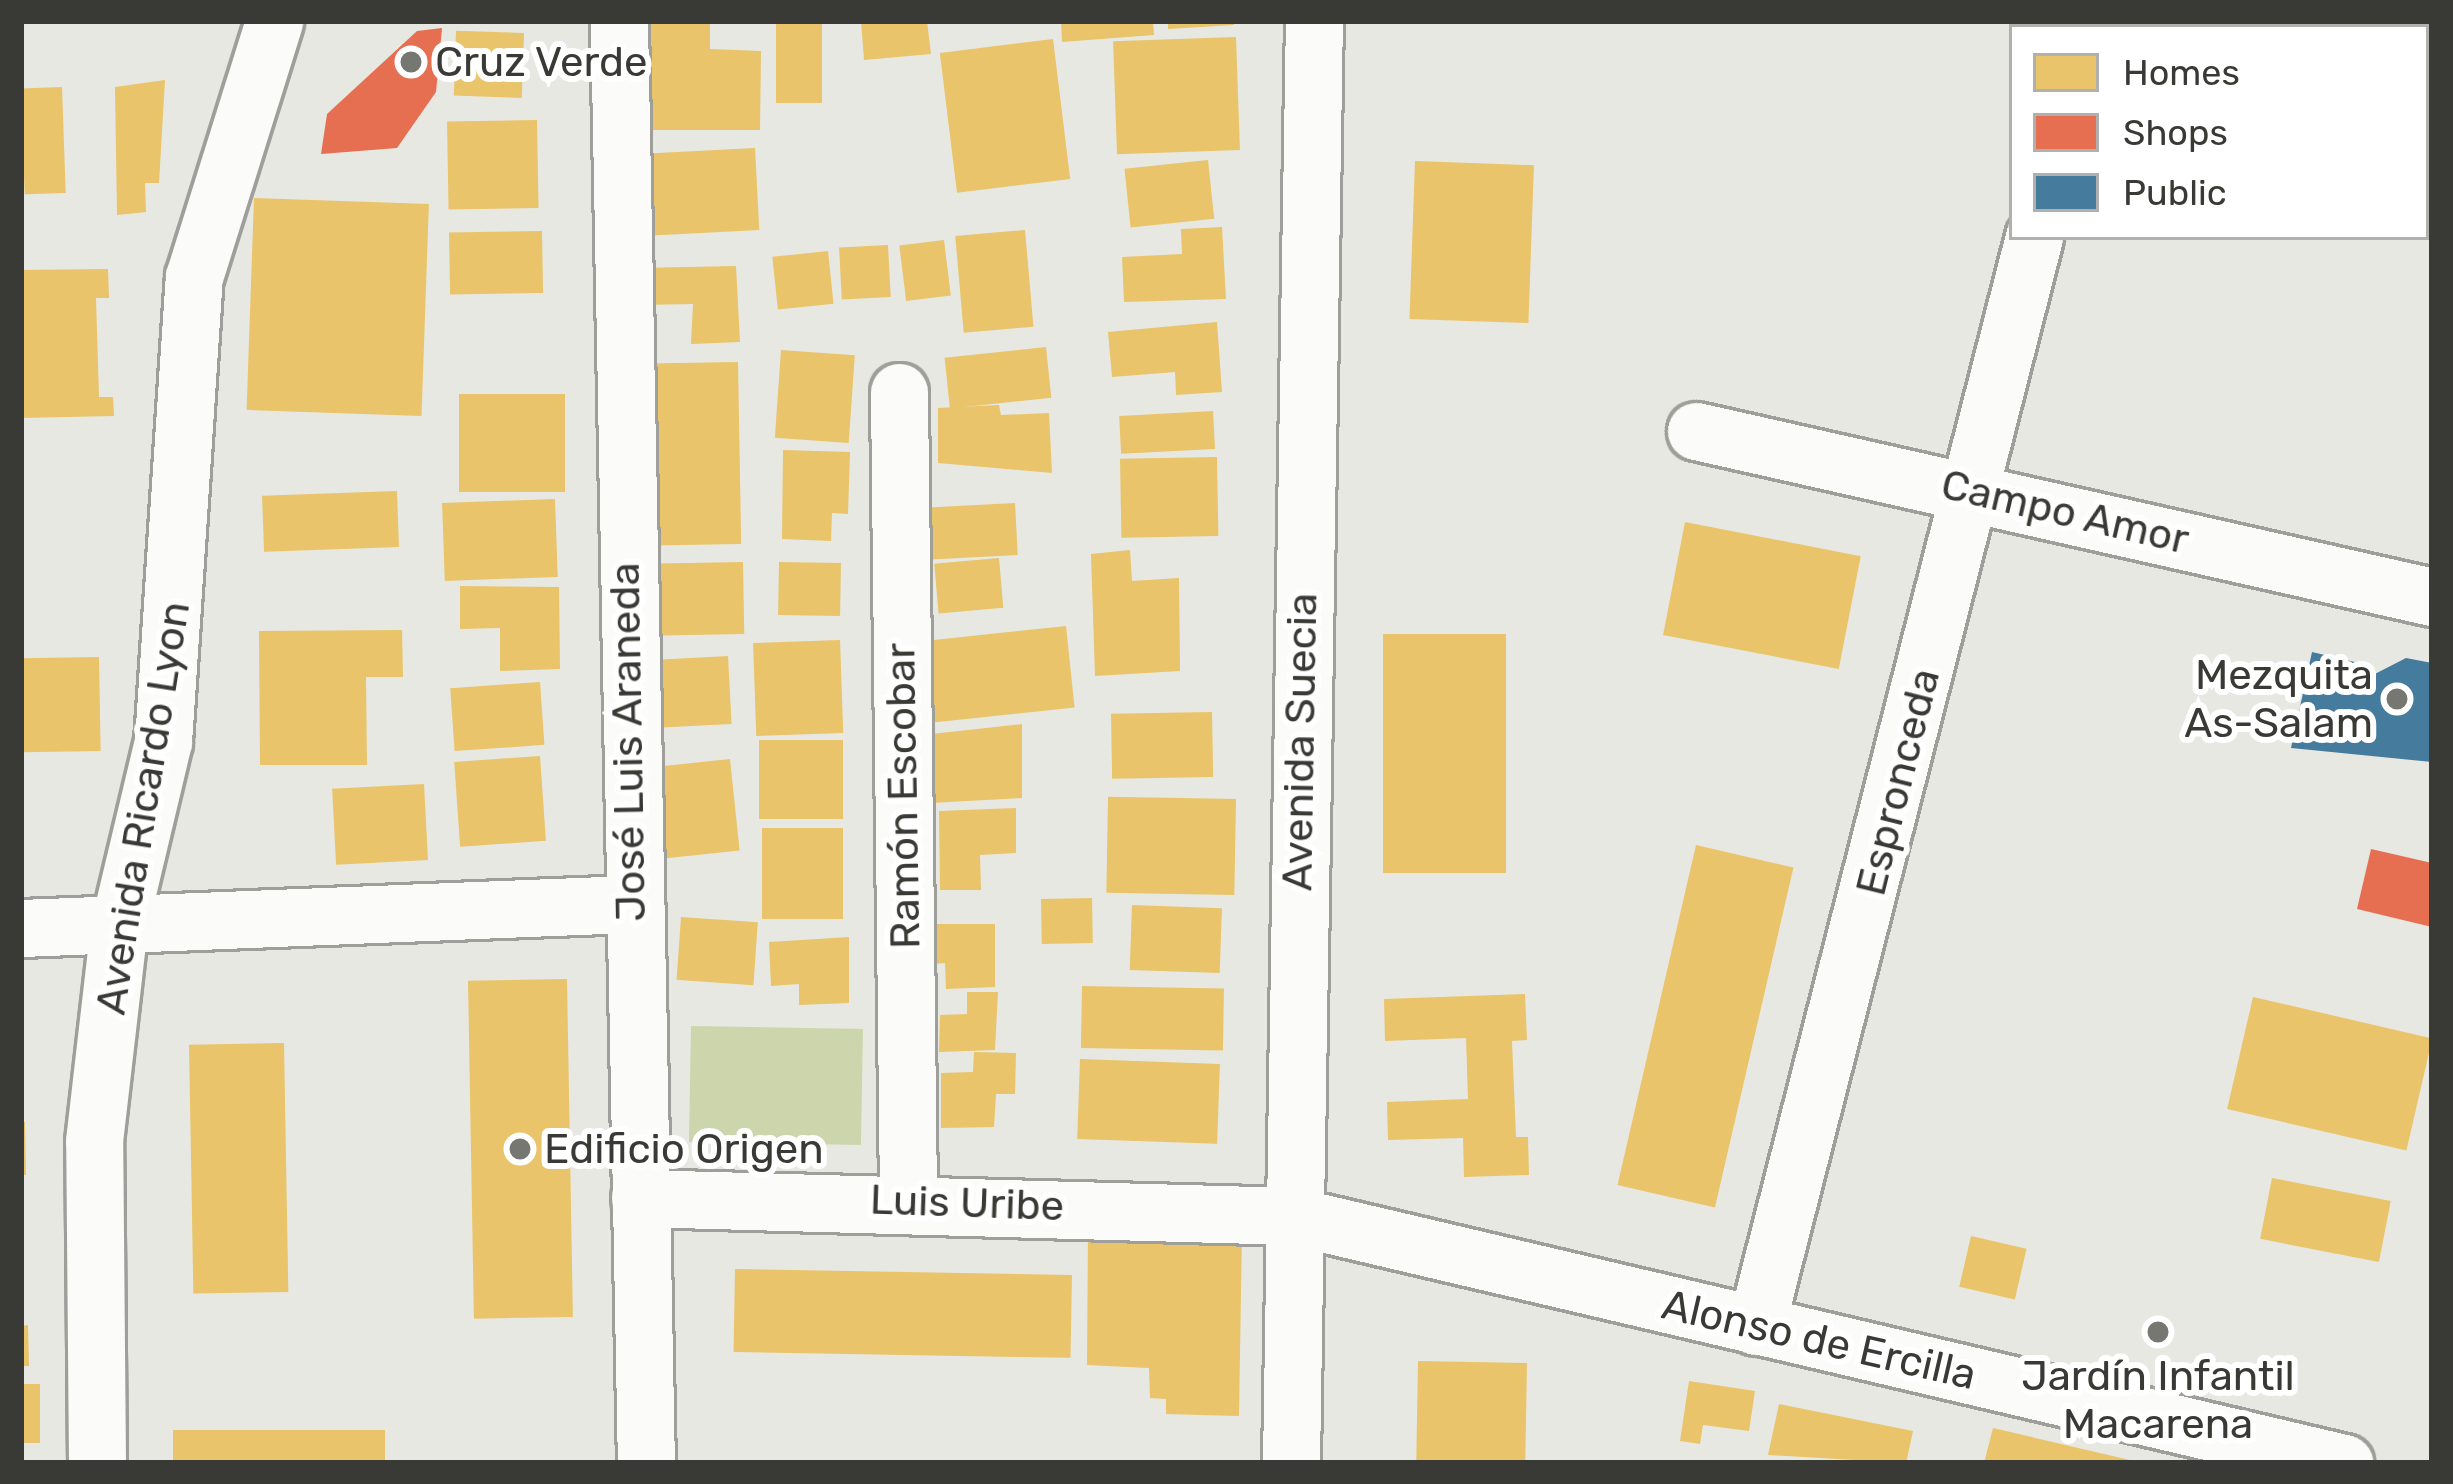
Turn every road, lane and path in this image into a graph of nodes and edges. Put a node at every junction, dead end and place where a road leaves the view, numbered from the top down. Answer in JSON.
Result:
{"nodes":[{"id":1,"x":274,"y":21,"type":"edge"},
{"id":2,"x":619,"y":21,"type":"edge"},
{"id":3,"x":1314,"y":21,"type":"edge"},
{"id":4,"x":2033,"y":240,"type":"edge"},
{"id":5,"x":899,"y":392,"type":"dead end"},
{"id":6,"x":1696,"y":431,"type":"dead end"},
{"id":7,"x":1965,"y":488,"type":"junction"},
{"id":8,"x":2432,"y":597,"type":"edge"},
{"id":9,"x":629,"y":904,"type":"junction"},
{"id":10,"x":118,"y":926,"type":"junction"},
{"id":11,"x":21,"y":928,"type":"edge"},
{"id":12,"x":640,"y":1198,"type":"junction"},
{"id":13,"x":908,"y":1201,"type":"junction"},
{"id":14,"x":1293,"y":1216,"type":"junction"},
{"id":15,"x":1756,"y":1326,"type":"junction"},
{"id":16,"x":98,"y":1463,"type":"edge"},
{"id":17,"x":646,"y":1463,"type":"edge"},
{"id":18,"x":1291,"y":1463,"type":"edge"},
{"id":19,"x":2344,"y":1463,"type":"edge"}],
"edges":[{"from":1,"to":10,"type":"street","name":"Avenida Ricardo Lyon"},
{"from":2,"to":9,"type":"street","name":"José Luis Araneda"},
{"from":3,"to":14,"type":"street","name":"Avenida Suecia"},
{"from":4,"to":7,"type":"street","name":"Espronceda"},
{"from":5,"to":13,"type":"street","name":"Ramón Escobar"},
{"from":6,"to":7,"type":"street","name":"Campo Amor"},
{"from":7,"to":8,"type":"street","name":"Campo Amor"},
{"from":7,"to":15,"type":"street","name":"Espronceda"},
{"from":9,"to":10,"type":"street"},
{"from":9,"to":12,"type":"street","name":"José Luis Araneda"},
{"from":10,"to":11,"type":"street"},
{"from":10,"to":16,"type":"street","name":"Avenida Ricardo Lyon"},
{"from":12,"to":13,"type":"street","name":"Luis Uribe"},
{"from":12,"to":17,"type":"street","name":"José Luis Araneda"},
{"from":13,"to":14,"type":"street","name":"Luis Uribe"},
{"from":14,"to":15,"type":"street","name":"Alonso de Ercilla"},
{"from":14,"to":18,"type":"street","name":"Avenida Suecia"},
{"from":15,"to":19,"type":"street","name":"Alonso de Ercilla"}]}
